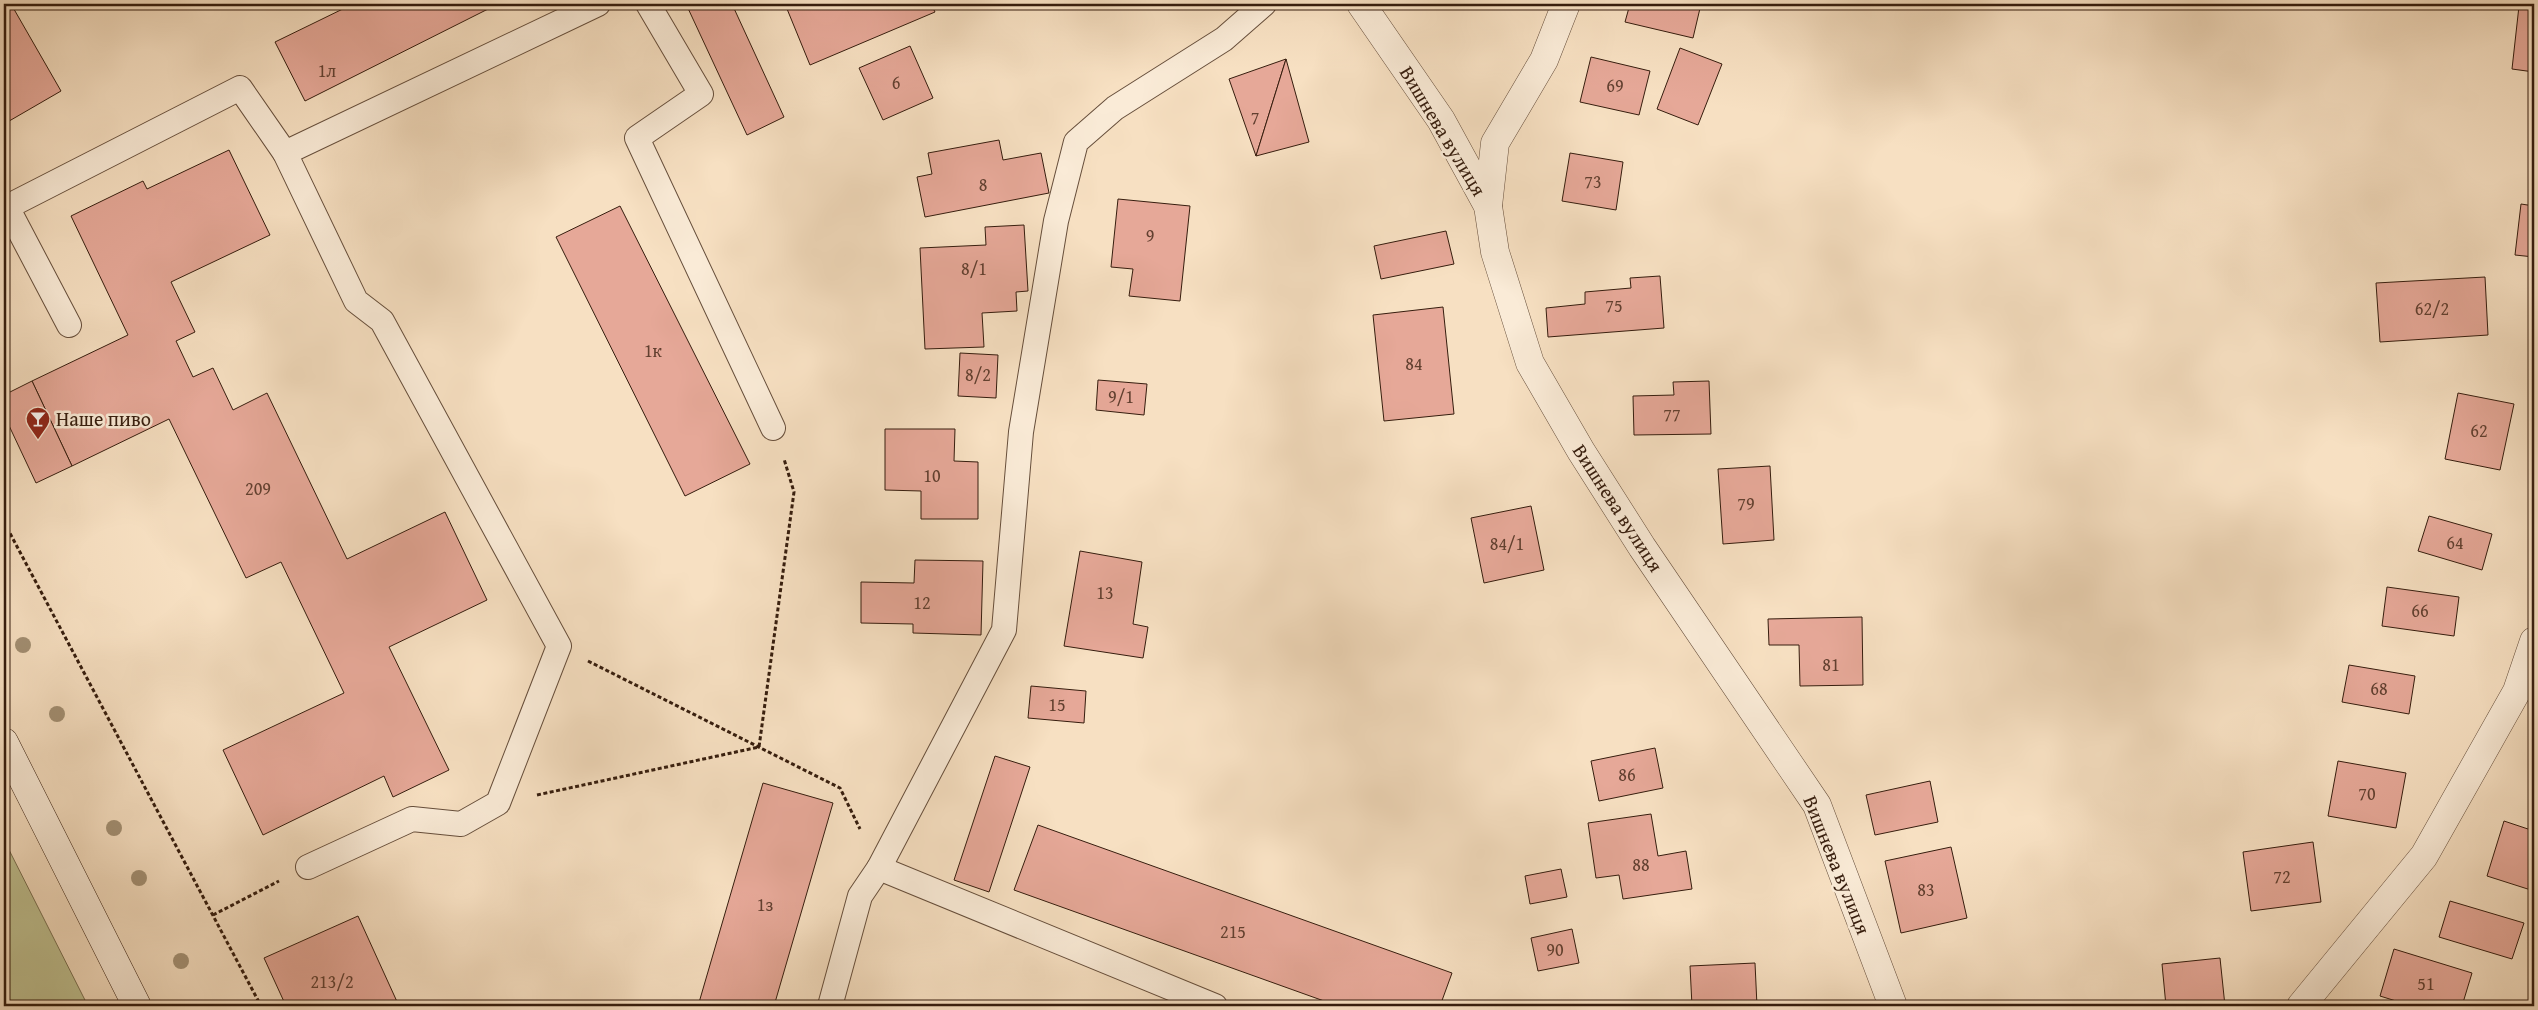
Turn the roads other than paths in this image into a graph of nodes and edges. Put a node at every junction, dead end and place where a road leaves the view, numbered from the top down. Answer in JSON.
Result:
{"nodes":[{"id":1,"x":598,"y":4,"type":"edge"},
{"id":2,"x":648,"y":4,"type":"edge"},
{"id":3,"x":1264,"y":4,"type":"edge"},
{"id":4,"x":1361,"y":4,"type":"edge"},
{"id":5,"x":1566,"y":4,"type":"edge"},
{"id":6,"x":285,"y":153,"type":"junction"},
{"id":7,"x":5,"y":205,"type":"edge"},
{"id":8,"x":1488,"y":206,"type":"junction"},
{"id":9,"x":68,"y":324,"type":"dead end"},
{"id":10,"x":773,"y":428,"type":"road end"},
{"id":11,"x":2534,"y":641,"type":"edge"},
{"id":12,"x":4,"y":742,"type":"edge"},
{"id":13,"x":308,"y":866,"type":"road end"},
{"id":14,"x":879,"y":868,"type":"junction"},
{"id":15,"x":137,"y":1006,"type":"edge"},
{"id":16,"x":830,"y":1006,"type":"edge"},
{"id":17,"x":1215,"y":1006,"type":"edge"},
{"id":18,"x":1893,"y":1006,"type":"edge"},
{"id":19,"x":2301,"y":1006,"type":"edge"}],
"edges":[{"from":1,"to":6,"type":"lane"},
{"from":2,"to":10,"type":"lane"},
{"from":3,"to":14,"type":"lane"},
{"from":4,"to":8,"type":"street","name":"Вишнева вулиця"},
{"from":5,"to":8,"type":"street"},
{"from":6,"to":7,"type":"lane"},
{"from":6,"to":13,"type":"lane"},
{"from":7,"to":9,"type":"lane"},
{"from":8,"to":18,"type":"street","name":"Вишнева вулиця"},
{"from":11,"to":19,"type":"street"},
{"from":12,"to":15,"type":"street"},
{"from":14,"to":16,"type":"lane"},
{"from":14,"to":17,"type":"lane"}]}
